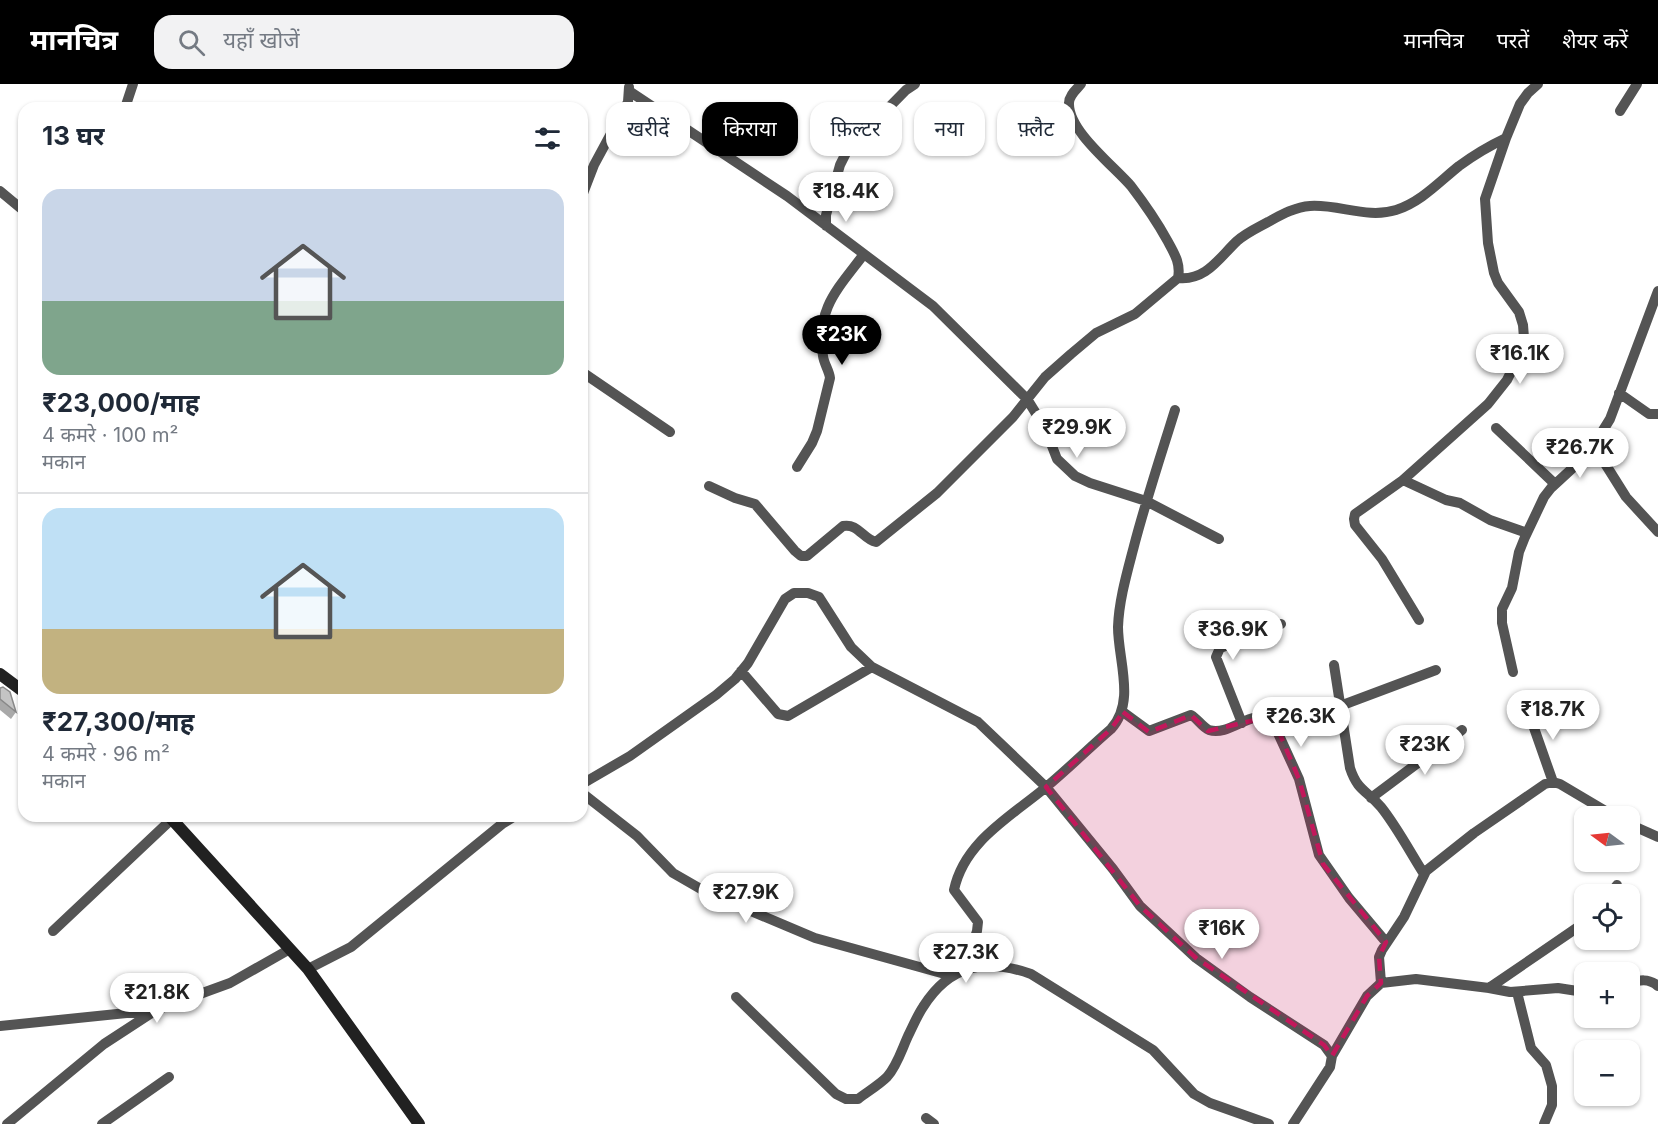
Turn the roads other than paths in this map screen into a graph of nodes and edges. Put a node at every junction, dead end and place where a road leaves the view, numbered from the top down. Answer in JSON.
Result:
{"nodes":[{"id":1,"x":133,"y":84,"type":"edge"},
{"id":2,"x":915,"y":84,"type":"edge"},
{"id":3,"x":1081,"y":84,"type":"edge"},
{"id":4,"x":1538,"y":84,"type":"edge"},
{"id":5,"x":1637,"y":84,"type":"edge"},
{"id":6,"x":633,"y":88,"type":"edge"},
{"id":7,"x":1525,"y":88,"type":"edge"},
{"id":8,"x":128,"y":102,"type":"edge"},
{"id":9,"x":1620,"y":111,"type":"dead end"},
{"id":10,"x":1506,"y":138,"type":"junction"},
{"id":11,"x":588,"y":180,"type":"edge"},
{"id":12,"x":0,"y":191,"type":"edge"},
{"id":13,"x":18,"y":206,"type":"edge"},
{"id":14,"x":826,"y":226,"type":"junction"},
{"id":15,"x":864,"y":254,"type":"junction"},
{"id":16,"x":1178,"y":278,"type":"junction"},
{"id":17,"x":1658,"y":291,"type":"edge"},
{"id":18,"x":588,"y":376,"type":"edge"},
{"id":19,"x":1619,"y":393,"type":"junction"},
{"id":20,"x":1027,"y":399,"type":"junction"},
{"id":21,"x":1175,"y":410,"type":"dead end"},
{"id":22,"x":1658,"y":414,"type":"edge"},
{"id":23,"x":1496,"y":428,"type":"dead end"},
{"id":24,"x":670,"y":432,"type":"dead end"},
{"id":25,"x":1594,"y":446,"type":"junction"},
{"id":26,"x":797,"y":467,"type":"dead end"},
{"id":27,"x":1403,"y":480,"type":"junction"},
{"id":28,"x":1555,"y":484,"type":"junction"},
{"id":29,"x":709,"y":486,"type":"dead end"},
{"id":30,"x":1146,"y":501,"type":"junction"},
{"id":31,"x":1658,"y":532,"type":"edge"},
{"id":32,"x":1527,"y":533,"type":"junction"},
{"id":33,"x":1219,"y":539,"type":"dead end"},
{"id":34,"x":1419,"y":620,"type":"dead end"},
{"id":35,"x":1281,"y":624,"type":"dead end"},
{"id":36,"x":1334,"y":665,"type":"dead end"},
{"id":37,"x":872,"y":667,"type":"junction"},
{"id":38,"x":1436,"y":670,"type":"dead end"},
{"id":39,"x":741,"y":671,"type":"junction"},
{"id":40,"x":1513,"y":672,"type":"dead end"},
{"id":41,"x":0,"y":674,"type":"edge"},
{"id":42,"x":18,"y":688,"type":"edge"},
{"id":43,"x":1340,"y":706,"type":"junction"},
{"id":44,"x":1527,"y":708,"type":"dead end"},
{"id":45,"x":1123,"y":712,"type":"junction"},
{"id":46,"x":1242,"y":723,"type":"junction"},
{"id":47,"x":1462,"y":730,"type":"dead end"},
{"id":48,"x":588,"y":780,"type":"edge"},
{"id":49,"x":1553,"y":782,"type":"junction"},
{"id":50,"x":1046,"y":787,"type":"junction"},
{"id":51,"x":588,"y":798,"type":"edge"},
{"id":52,"x":1371,"y":798,"type":"junction"},
{"id":53,"x":1597,"y":806,"type":"edge"},
{"id":54,"x":167,"y":822,"type":"edge"},
{"id":55,"x":176,"y":822,"type":"edge"},
{"id":56,"x":506,"y":822,"type":"edge"},
{"id":57,"x":1640,"y":829,"type":"edge"},
{"id":58,"x":1658,"y":837,"type":"edge"},
{"id":59,"x":1424,"y":873,"type":"junction"},
{"id":60,"x":1574,"y":930,"type":"edge"},
{"id":61,"x":53,"y":931,"type":"dead end"},
{"id":62,"x":1386,"y":942,"type":"junction"},
{"id":63,"x":290,"y":949,"type":"junction"},
{"id":64,"x":308,"y":969,"type":"junction"},
{"id":65,"x":964,"y":970,"type":"junction"},
{"id":66,"x":952,"y":976,"type":"junction"},
{"id":67,"x":1640,"y":981,"type":"edge"},
{"id":68,"x":1656,"y":982,"type":"edge"},
{"id":69,"x":1381,"y":983,"type":"junction"},
{"id":70,"x":1489,"y":988,"type":"junction"},
{"id":71,"x":1574,"y":990,"type":"edge"},
{"id":72,"x":1517,"y":992,"type":"junction"},
{"id":73,"x":736,"y":997,"type":"dead end"},
{"id":74,"x":156,"y":1010,"type":"junction"},
{"id":75,"x":0,"y":1026,"type":"edge"},
{"id":76,"x":1332,"y":1056,"type":"junction"},
{"id":77,"x":169,"y":1077,"type":"dead end"},
{"id":78,"x":7,"y":1124,"type":"edge"},
{"id":79,"x":102,"y":1124,"type":"edge"},
{"id":80,"x":419,"y":1124,"type":"edge"},
{"id":81,"x":1269,"y":1124,"type":"edge"},
{"id":82,"x":1293,"y":1124,"type":"edge"},
{"id":83,"x":1544,"y":1124,"type":"edge"}],
"edges":[{"from":1,"to":8,"type":"street"},
{"from":2,"to":14,"type":"street"},
{"from":3,"to":16,"type":"street"},
{"from":4,"to":7,"type":"street"},
{"from":5,"to":9,"type":"street"},
{"from":6,"to":11,"type":"street"},
{"from":6,"to":14,"type":"street"},
{"from":7,"to":10,"type":"street"},
{"from":10,"to":16,"type":"street"},
{"from":10,"to":27,"type":"street"},
{"from":12,"to":13,"type":"street"},
{"from":14,"to":15,"type":"street"},
{"from":15,"to":20,"type":"street"},
{"from":15,"to":26,"type":"street"},
{"from":16,"to":20,"type":"street"},
{"from":17,"to":19,"type":"street"},
{"from":18,"to":24,"type":"street"},
{"from":19,"to":22,"type":"street"},
{"from":19,"to":25,"type":"street"},
{"from":20,"to":29,"type":"street"},
{"from":20,"to":30,"type":"street"},
{"from":21,"to":30,"type":"street"},
{"from":23,"to":28,"type":"street"},
{"from":25,"to":28,"type":"street"},
{"from":25,"to":31,"type":"street"},
{"from":27,"to":32,"type":"street"},
{"from":27,"to":34,"type":"street"},
{"from":28,"to":32,"type":"street"},
{"from":30,"to":33,"type":"street"},
{"from":30,"to":45,"type":"street"},
{"from":32,"to":40,"type":"street"},
{"from":35,"to":46,"type":"street"},
{"from":36,"to":43,"type":"street"},
{"from":37,"to":39,"type":"street"},
{"from":37,"to":39,"type":"street"},
{"from":37,"to":50,"type":"street"},
{"from":38,"to":43,"type":"street"},
{"from":39,"to":48,"type":"street"},
{"from":41,"to":42,"type":"street"},
{"from":43,"to":52,"type":"street"},
{"from":44,"to":49,"type":"street"},
{"from":45,"to":46,"type":"street"},
{"from":45,"to":50,"type":"street"},
{"from":46,"to":62,"type":"street"},
{"from":47,"to":52,"type":"street"},
{"from":49,"to":53,"type":"street"},
{"from":49,"to":59,"type":"street"},
{"from":50,"to":65,"type":"street"},
{"from":50,"to":76,"type":"street"},
{"from":51,"to":66,"type":"street"},
{"from":52,"to":59,"type":"street"},
{"from":54,"to":61,"type":"street"},
{"from":55,"to":63,"type":"street"},
{"from":56,"to":64,"type":"street"},
{"from":57,"to":58,"type":"street"},
{"from":59,"to":62,"type":"street"},
{"from":60,"to":70,"type":"street"},
{"from":62,"to":69,"type":"street"},
{"from":63,"to":64,"type":"street"},
{"from":63,"to":74,"type":"street"},
{"from":64,"to":80,"type":"street"},
{"from":65,"to":66,"type":"street"},
{"from":65,"to":81,"type":"street"},
{"from":66,"to":73,"type":"street"},
{"from":67,"to":68,"type":"street"},
{"from":69,"to":70,"type":"street"},
{"from":69,"to":76,"type":"street"},
{"from":70,"to":72,"type":"street"},
{"from":71,"to":72,"type":"street"},
{"from":72,"to":83,"type":"street"},
{"from":74,"to":75,"type":"street"},
{"from":74,"to":78,"type":"street"},
{"from":76,"to":82,"type":"street"},
{"from":77,"to":79,"type":"street"}]}
